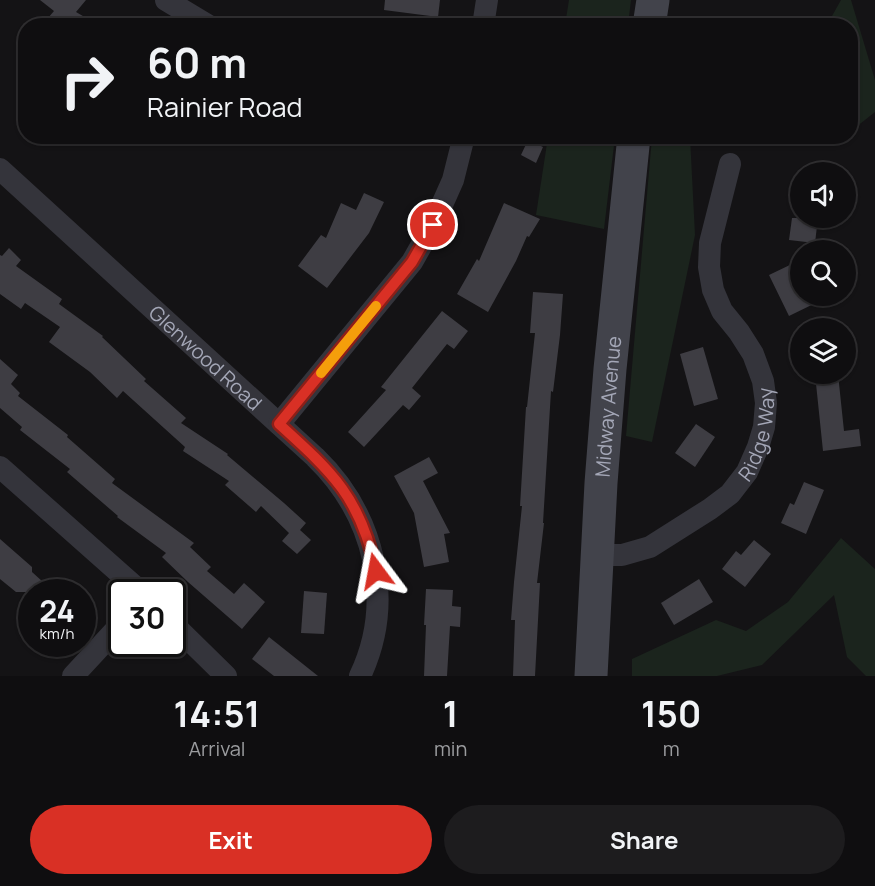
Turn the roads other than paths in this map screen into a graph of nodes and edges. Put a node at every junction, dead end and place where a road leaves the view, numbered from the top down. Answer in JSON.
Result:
{"nodes":[{"id":1,"x":166,"y":0,"type":"edge"},
{"id":2,"x":487,"y":0,"type":"edge"},
{"id":3,"x":653,"y":0,"type":"edge"},
{"id":4,"x":194,"y":18,"type":"edge"},
{"id":5,"x":484,"y":18,"type":"edge"},
{"id":6,"x":650,"y":18,"type":"edge"},
{"id":7,"x":462,"y":144,"type":"edge"},
{"id":8,"x":633,"y":144,"type":"edge"},
{"id":9,"x":730,"y":164,"type":"dead end"},
{"id":10,"x":0,"y":169,"type":"edge"},
{"id":11,"x":279,"y":424,"type":"junction"},
{"id":12,"x":0,"y":467,"type":"edge"},
{"id":13,"x":597,"y":555,"type":"junction"},
{"id":14,"x":126,"y":579,"type":"edge"},
{"id":15,"x":108,"y":637,"type":"edge"},
{"id":16,"x":186,"y":637,"type":"edge"},
{"id":17,"x":73,"y":676,"type":"edge"},
{"id":18,"x":226,"y":676,"type":"edge"},
{"id":19,"x":360,"y":676,"type":"edge"},
{"id":20,"x":591,"y":676,"type":"edge"}],
"edges":[{"from":1,"to":4,"type":"street"},
{"from":2,"to":5,"type":"street"},
{"from":3,"to":6,"type":"main road"},
{"from":7,"to":11,"type":"street"},
{"from":8,"to":13,"type":"main road","name":"Midway Avenue"},
{"from":9,"to":13,"type":"street","name":"Ridge Way"},
{"from":10,"to":11,"type":"street","name":"Glenwood Road"},
{"from":11,"to":19,"type":"street","name":"Glenwood Road"},
{"from":12,"to":14,"type":"street"},
{"from":13,"to":20,"type":"main road","name":"Midway Avenue"},
{"from":15,"to":17,"type":"street"},
{"from":16,"to":18,"type":"street"}]}
